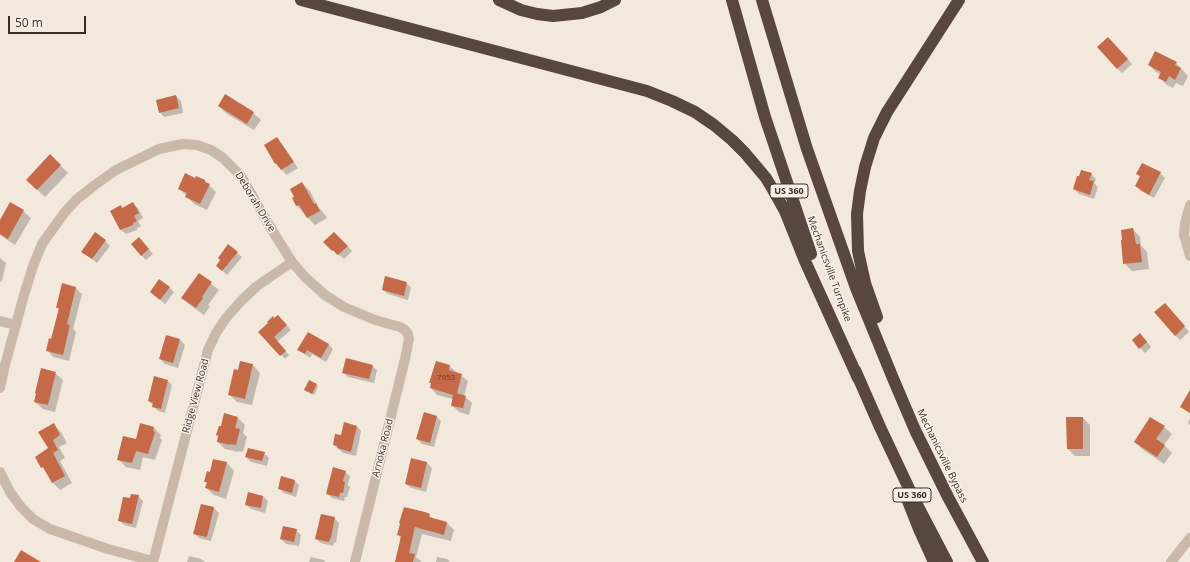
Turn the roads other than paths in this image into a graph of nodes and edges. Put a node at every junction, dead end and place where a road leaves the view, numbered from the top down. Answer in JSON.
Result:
{"nodes":[{"id":1,"x":301,"y":0,"type":"edge"},
{"id":2,"x":499,"y":0,"type":"edge"},
{"id":3,"x":615,"y":0,"type":"edge"},
{"id":4,"x":732,"y":0,"type":"edge"},
{"id":5,"x":762,"y":0,"type":"edge"},
{"id":6,"x":959,"y":0,"type":"edge"},
{"id":7,"x":1190,"y":206,"type":"edge"},
{"id":8,"x":1190,"y":256,"type":"edge"},
{"id":9,"x":292,"y":262,"type":"junction"},
{"id":10,"x":0,"y":320,"type":"edge"},
{"id":11,"x":16,"y":325,"type":"junction"},
{"id":12,"x":408,"y":334,"type":"joint"},
{"id":13,"x":884,"y":358,"type":"joint"},
{"id":14,"x":858,"y":378,"type":"junction"},
{"id":15,"x":0,"y":388,"type":"edge"},
{"id":16,"x":880,"y":427,"type":"junction"},
{"id":17,"x":0,"y":472,"type":"edge"},
{"id":18,"x":948,"y":497,"type":"junction"},
{"id":19,"x":1190,"y":538,"type":"edge"},
{"id":20,"x":153,"y":561,"type":"edge"},
{"id":21,"x":355,"y":562,"type":"edge"},
{"id":22,"x":934,"y":562,"type":"edge"},
{"id":23,"x":948,"y":562,"type":"edge"},
{"id":24,"x":983,"y":562,"type":"edge"},
{"id":25,"x":1171,"y":562,"type":"edge"}],
"edges":[{"from":1,"to":14,"type":"highway"},
{"from":2,"to":3,"type":"highway"},
{"from":4,"to":14,"type":"highway","name":"Mechanicsville Turnpike","number":"US 360"},
{"from":5,"to":13,"type":"highway","name":"Mechanicsville Turnpike","number":"US 360"},
{"from":6,"to":18,"type":"highway"},
{"from":7,"to":8,"type":"street"},
{"from":9,"to":11,"type":"street","name":"Deborah Drive"},
{"from":9,"to":12,"type":"street","name":"Deborah Drive"},
{"from":9,"to":20,"type":"street","name":"Ridge View Road"},
{"from":10,"to":11,"type":"street"},
{"from":11,"to":15,"type":"street","name":"Deborah Drive"},
{"from":12,"to":21,"type":"street","name":"Arnoka Road"},
{"from":13,"to":18,"type":"highway","name":"Mechanicsville Bypass","number":"US 360"},
{"from":14,"to":16,"type":"highway","name":"Mechanicsville Turnpike","number":"US 360"},
{"from":16,"to":22,"type":"highway"},
{"from":16,"to":23,"type":"highway","number":"US 360"},
{"from":17,"to":20,"type":"street"},
{"from":18,"to":24,"type":"highway","name":"Mechanicsville Bypass","number":"US 360"},
{"from":19,"to":25,"type":"street"}]}
